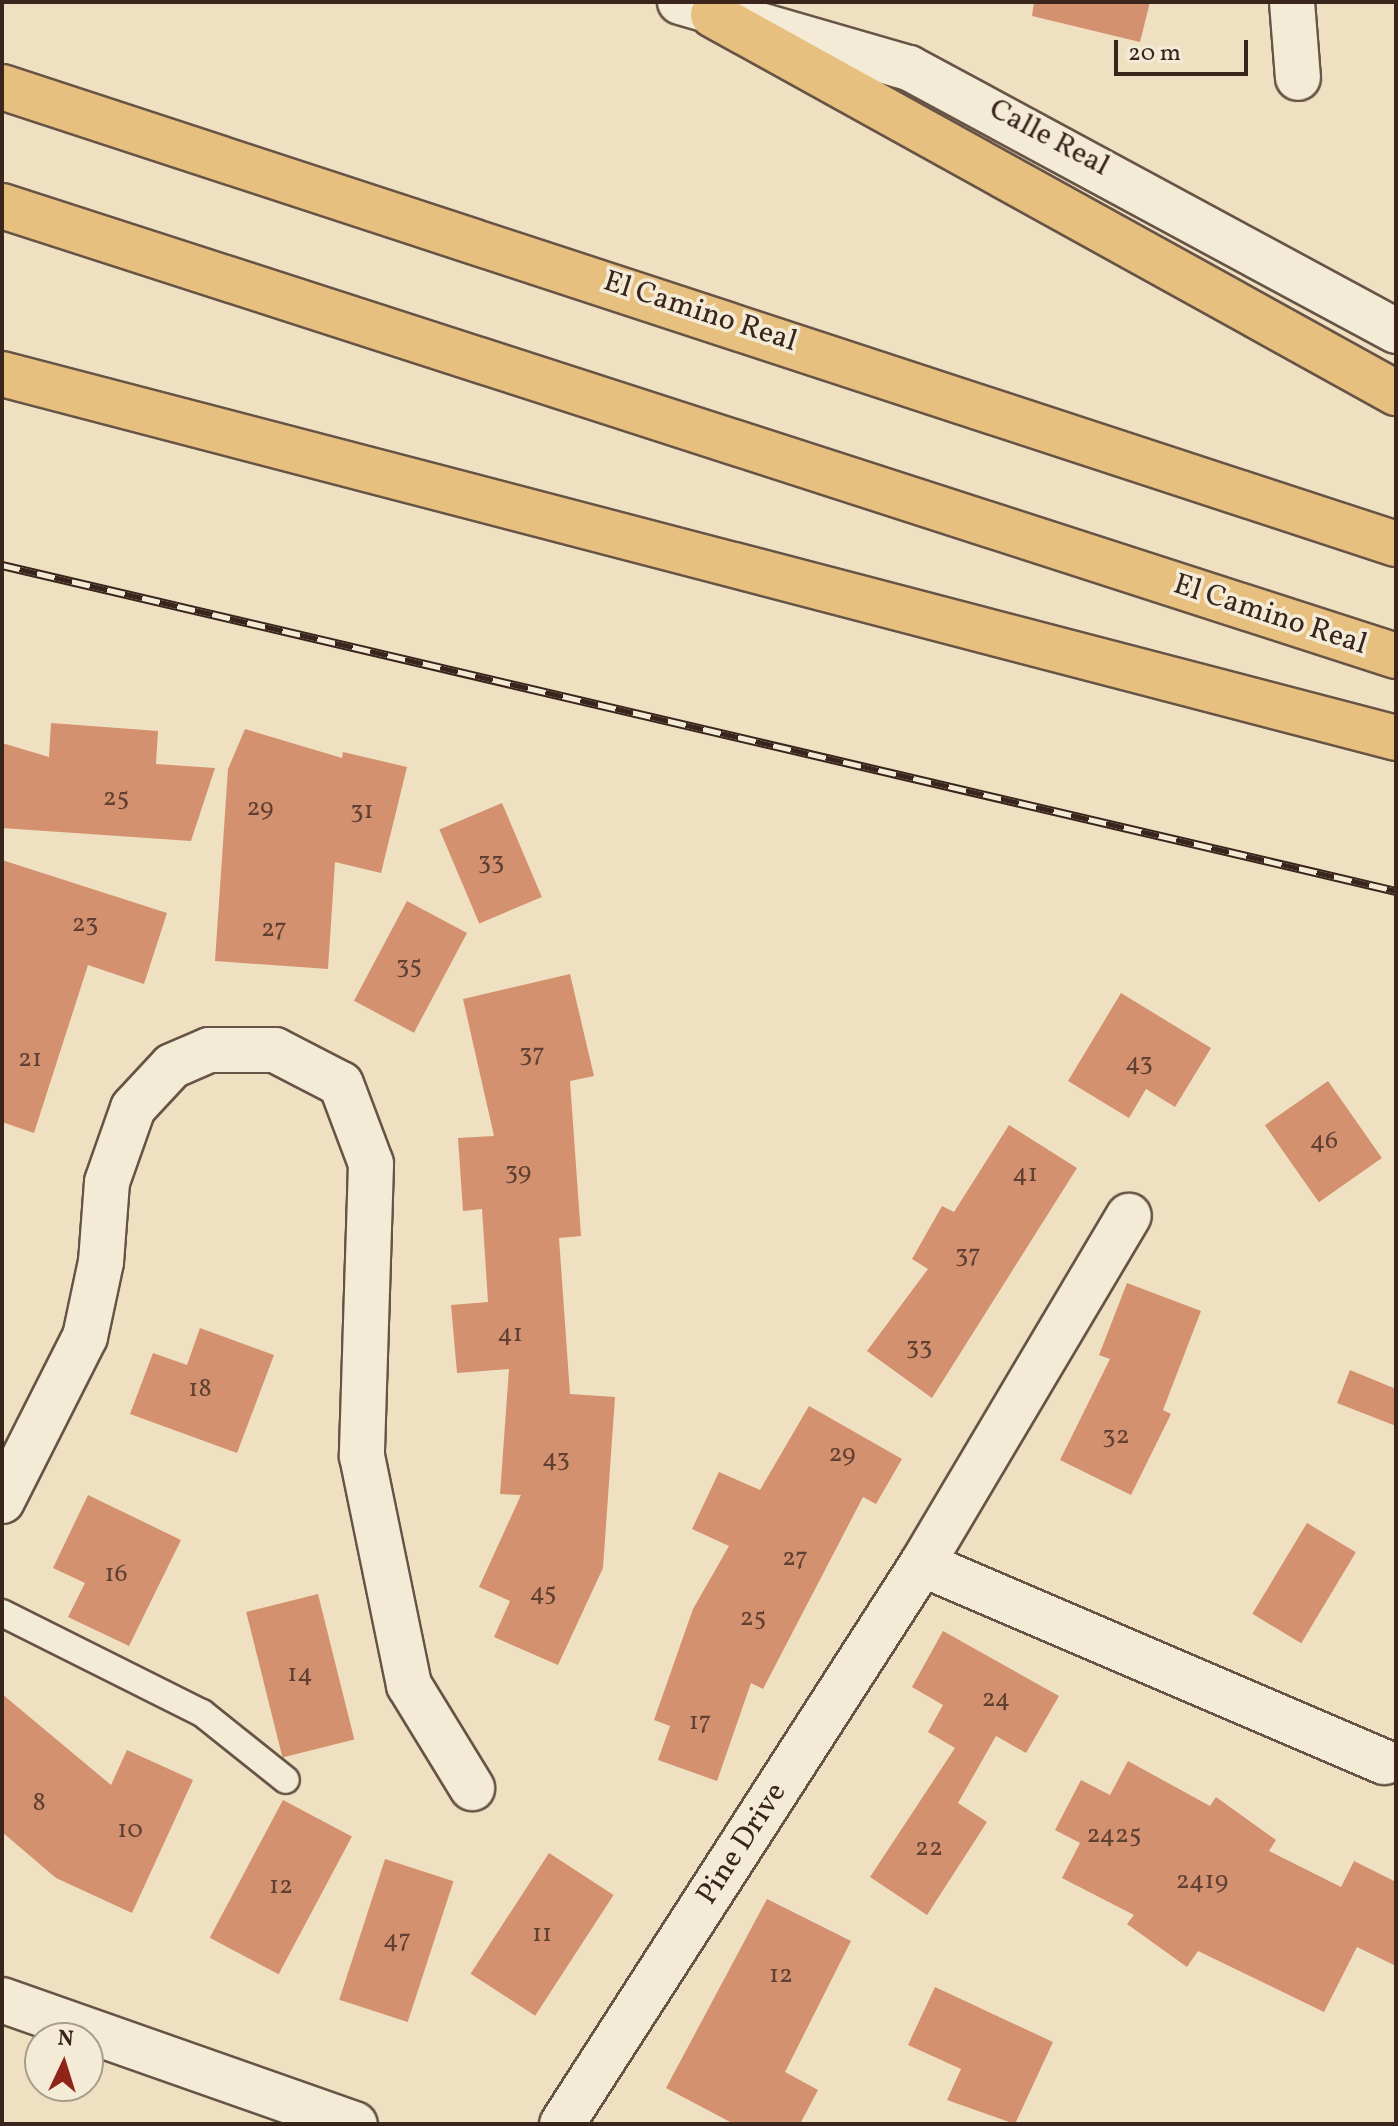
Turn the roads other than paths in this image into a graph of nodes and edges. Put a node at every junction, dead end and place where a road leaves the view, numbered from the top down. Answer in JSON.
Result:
{"nodes":[{"id":1,"x":1292,"y":2,"type":"edge"},
{"id":2,"x":701,"y":6,"type":"edge"},
{"id":3,"x":1298,"y":78,"type":"dead end"},
{"id":4,"x":2,"y":87,"type":"edge"},
{"id":5,"x":2,"y":206,"type":"edge"},
{"id":6,"x":1396,"y":331,"type":"edge"},
{"id":7,"x":2,"y":374,"type":"edge"},
{"id":8,"x":1396,"y":393,"type":"edge"},
{"id":9,"x":1396,"y":544,"type":"edge"},
{"id":10,"x":1396,"y":656,"type":"edge"},
{"id":11,"x":1396,"y":738,"type":"edge"},
{"id":12,"x":1129,"y":1216,"type":"dead end"},
{"id":13,"x":2,"y":1501,"type":"edge"},
{"id":14,"x":922,"y":1564,"type":"junction"},
{"id":15,"x":2,"y":1613,"type":"edge"},
{"id":16,"x":1384,"y":1762,"type":"dead end"},
{"id":17,"x":286,"y":1780,"type":"dead end"},
{"id":18,"x":472,"y":1788,"type":"dead end"},
{"id":19,"x":2,"y":2000,"type":"edge"},
{"id":20,"x":355,"y":2124,"type":"edge"},
{"id":21,"x":562,"y":2124,"type":"edge"}],
"edges":[{"from":1,"to":3,"type":"street"},
{"from":2,"to":6,"type":"street","name":"Calle Real"},
{"from":2,"to":8,"type":"highway"},
{"from":4,"to":9,"type":"highway","name":"El Camino Real"},
{"from":5,"to":10,"type":"highway","name":"El Camino Real"},
{"from":7,"to":11,"type":"highway"},
{"from":12,"to":14,"type":"street","name":"Pine Drive"},
{"from":13,"to":18,"type":"street"},
{"from":14,"to":16,"type":"street"},
{"from":14,"to":21,"type":"street","name":"Pine Drive"},
{"from":15,"to":17,"type":"lane"},
{"from":19,"to":20,"type":"street"}]}
